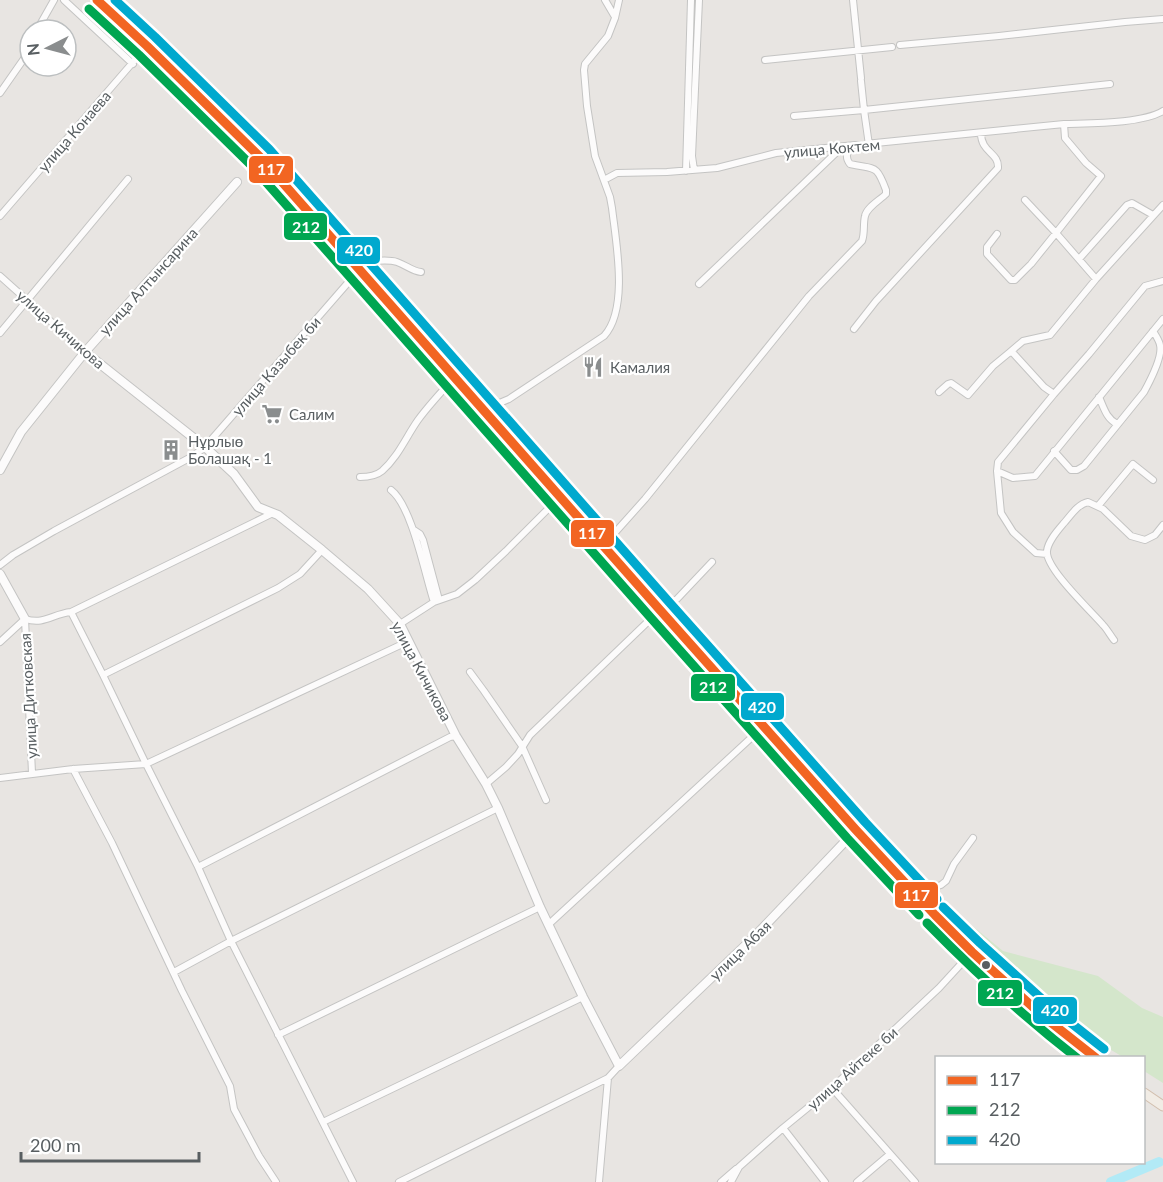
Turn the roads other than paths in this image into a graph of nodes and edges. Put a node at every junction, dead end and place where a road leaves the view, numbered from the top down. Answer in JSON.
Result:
{"nodes":[{"id":1,"x":54,"y":0,"type":"edge"},
{"id":2,"x":64,"y":0,"type":"edge"},
{"id":3,"x":97,"y":0,"type":"edge"},
{"id":4,"x":605,"y":0,"type":"edge"},
{"id":5,"x":620,"y":0,"type":"edge"},
{"id":6,"x":691,"y":0,"type":"edge"},
{"id":7,"x":699,"y":0,"type":"edge"},
{"id":8,"x":853,"y":0,"type":"edge"},
{"id":9,"x":44,"y":18,"type":"edge"},
{"id":10,"x":615,"y":18,"type":"junction"},
{"id":11,"x":1163,"y":19,"type":"edge"},
{"id":12,"x":900,"y":45,"type":"dead end"},
{"id":13,"x":147,"y":46,"type":"junction"},
{"id":14,"x":892,"y":47,"type":"dead end"},
{"id":15,"x":857,"y":50,"type":"junction"},
{"id":16,"x":765,"y":60,"type":"dead end"},
{"id":17,"x":133,"y":64,"type":"junction"},
{"id":18,"x":18,"y":67,"type":"edge"},
{"id":19,"x":1110,"y":84,"type":"dead end"},
{"id":20,"x":0,"y":93,"type":"edge"},
{"id":21,"x":864,"y":110,"type":"junction"},
{"id":22,"x":1163,"y":111,"type":"edge"},
{"id":23,"x":794,"y":116,"type":"dead end"},
{"id":24,"x":1064,"y":124,"type":"junction"},
{"id":25,"x":981,"y":134,"type":"junction"},
{"id":26,"x":869,"y":145,"type":"junction"},
{"id":27,"x":841,"y":147,"type":"junction"},
{"id":28,"x":849,"y":147,"type":"junction"},
{"id":29,"x":694,"y":170,"type":"junction"},
{"id":30,"x":686,"y":171,"type":"junction"},
{"id":31,"x":128,"y":179,"type":"dead end"},
{"id":32,"x":604,"y":180,"type":"junction"},
{"id":33,"x":237,"y":182,"type":"dead end"},
{"id":34,"x":1025,"y":201,"type":"dead end"},
{"id":35,"x":1163,"y":205,"type":"edge"},
{"id":36,"x":1153,"y":215,"type":"junction"},
{"id":37,"x":0,"y":216,"type":"edge"},
{"id":38,"x":1056,"y":233,"type":"junction"},
{"id":39,"x":997,"y":234,"type":"dead end"},
{"id":40,"x":1079,"y":259,"type":"junction"},
{"id":41,"x":360,"y":268,"type":"junction"},
{"id":42,"x":421,"y":272,"type":"dead end"},
{"id":43,"x":0,"y":276,"type":"edge"},
{"id":44,"x":1096,"y":279,"type":"junction"},
{"id":45,"x":1162,"y":280,"type":"edge"},
{"id":46,"x":699,"y":284,"type":"dead end"},
{"id":47,"x":28,"y":300,"type":"junction"},
{"id":48,"x":1163,"y":319,"type":"edge"},
{"id":49,"x":854,"y":329,"type":"dead end"},
{"id":50,"x":1153,"y":331,"type":"junction"},
{"id":51,"x":0,"y":333,"type":"edge"},
{"id":52,"x":85,"y":352,"type":"junction"},
{"id":53,"x":1010,"y":352,"type":"junction"},
{"id":54,"x":455,"y":377,"type":"junction"},
{"id":55,"x":939,"y":392,"type":"dead end"},
{"id":56,"x":1054,"y":394,"type":"junction"},
{"id":57,"x":1099,"y":398,"type":"junction"},
{"id":58,"x":483,"y":410,"type":"junction"},
{"id":59,"x":1117,"y":423,"type":"junction"},
{"id":60,"x":205,"y":447,"type":"junction"},
{"id":61,"x":1054,"y":451,"type":"junction"},
{"id":62,"x":0,"y":470,"type":"edge"},
{"id":63,"x":997,"y":471,"type":"junction"},
{"id":64,"x":360,"y":477,"type":"dead end"},
{"id":65,"x":1153,"y":480,"type":"dead end"},
{"id":66,"x":391,"y":490,"type":"dead end"},
{"id":67,"x":560,"y":497,"type":"junction"},
{"id":68,"x":1098,"y":506,"type":"junction"},
{"id":69,"x":273,"y":513,"type":"junction"},
{"id":70,"x":1163,"y":525,"type":"edge"},
{"id":71,"x":603,"y":546,"type":"junction"},
{"id":72,"x":322,"y":550,"type":"junction"},
{"id":73,"x":1047,"y":554,"type":"junction"},
{"id":74,"x":712,"y":562,"type":"dead end"},
{"id":75,"x":0,"y":565,"type":"edge"},
{"id":76,"x":0,"y":574,"type":"edge"},
{"id":77,"x":436,"y":601,"type":"junction"},
{"id":78,"x":660,"y":610,"type":"junction"},
{"id":79,"x":71,"y":612,"type":"junction"},
{"id":80,"x":25,"y":619,"type":"junction"},
{"id":81,"x":400,"y":624,"type":"junction"},
{"id":82,"x":1114,"y":640,"type":"dead end"},
{"id":83,"x":409,"y":641,"type":"junction"},
{"id":84,"x":0,"y":642,"type":"edge"},
{"id":85,"x":470,"y":672,"type":"dead end"},
{"id":86,"x":103,"y":675,"type":"junction"},
{"id":87,"x":764,"y":726,"type":"junction"},
{"id":88,"x":456,"y":736,"type":"junction"},
{"id":89,"x":522,"y":746,"type":"junction"},
{"id":90,"x":146,"y":764,"type":"junction"},
{"id":91,"x":73,"y":768,"type":"junction"},
{"id":92,"x":32,"y":773,"type":"junction"},
{"id":93,"x":0,"y":778,"type":"edge"},
{"id":94,"x":486,"y":784,"type":"junction"},
{"id":95,"x":546,"y":800,"type":"dead end"},
{"id":96,"x":498,"y":808,"type":"junction"},
{"id":97,"x":856,"y":830,"type":"junction"},
{"id":98,"x":973,"y":838,"type":"dead end"},
{"id":99,"x":198,"y":867,"type":"junction"},
{"id":100,"x":918,"y":896,"type":"junction"},
{"id":101,"x":540,"y":907,"type":"junction"},
{"id":102,"x":548,"y":925,"type":"junction"},
{"id":103,"x":231,"y":941,"type":"junction"},
{"id":104,"x":972,"y":952,"type":"junction"},
{"id":105,"x":174,"y":972,"type":"junction"},
{"id":106,"x":583,"y":997,"type":"junction"},
{"id":107,"x":278,"y":1035,"type":"junction"},
{"id":108,"x":1094,"y":1056,"type":"edge"},
{"id":109,"x":619,"y":1065,"type":"junction"},
{"id":110,"x":608,"y":1078,"type":"junction"},
{"id":111,"x":832,"y":1088,"type":"junction"},
{"id":112,"x":1145,"y":1094,"type":"edge"},
{"id":113,"x":1163,"y":1106,"type":"edge"},
{"id":114,"x":323,"y":1122,"type":"junction"},
{"id":115,"x":783,"y":1128,"type":"junction"},
{"id":116,"x":890,"y":1154,"type":"junction"},
{"id":117,"x":739,"y":1167,"type":"junction"},
{"id":118,"x":276,"y":1182,"type":"edge"},
{"id":119,"x":353,"y":1182,"type":"edge"},
{"id":120,"x":399,"y":1182,"type":"edge"},
{"id":121,"x":599,"y":1182,"type":"edge"},
{"id":122,"x":721,"y":1182,"type":"edge"},
{"id":123,"x":731,"y":1182,"type":"edge"},
{"id":124,"x":825,"y":1182,"type":"edge"},
{"id":125,"x":857,"y":1182,"type":"edge"},
{"id":126,"x":915,"y":1182,"type":"edge"}],
"edges":[{"from":1,"to":9,"type":"street"},
{"from":2,"to":17,"type":"street"},
{"from":3,"to":13,"type":"main road"},
{"from":4,"to":10,"type":"street"},
{"from":5,"to":10,"type":"street"},
{"from":6,"to":30,"type":"street"},
{"from":7,"to":29,"type":"street"},
{"from":8,"to":15,"type":"street"},
{"from":10,"to":32,"type":"street"},
{"from":11,"to":12,"type":"street"},
{"from":13,"to":17,"type":"street","name":"улица Конаева"},
{"from":13,"to":41,"type":"main road"},
{"from":14,"to":15,"type":"street"},
{"from":15,"to":16,"type":"street"},
{"from":15,"to":21,"type":"street"},
{"from":17,"to":37,"type":"street","name":"улица Конаева"},
{"from":18,"to":20,"type":"street"},
{"from":19,"to":21,"type":"street"},
{"from":21,"to":23,"type":"street"},
{"from":21,"to":26,"type":"street"},
{"from":22,"to":24,"type":"street","name":"улица Коктем"},
{"from":24,"to":25,"type":"street","name":"улица Коктем"},
{"from":24,"to":38,"type":"street"},
{"from":25,"to":26,"type":"street","name":"улица Коктем"},
{"from":25,"to":49,"type":"street"},
{"from":26,"to":28,"type":"street","name":"улица Коктем"},
{"from":27,"to":28,"type":"street","name":"улица Коктем"},
{"from":27,"to":29,"type":"street","name":"улица Коктем"},
{"from":27,"to":46,"type":"street"},
{"from":28,"to":71,"type":"street"},
{"from":29,"to":30,"type":"street","name":"улица Коктем"},
{"from":30,"to":32,"type":"street","name":"улица Коктем"},
{"from":31,"to":47,"type":"street"},
{"from":32,"to":58,"type":"street"},
{"from":33,"to":52,"type":"street","name":"улица Алтынсарина"},
{"from":34,"to":38,"type":"street"},
{"from":35,"to":36,"type":"street"},
{"from":36,"to":40,"type":"street"},
{"from":36,"to":44,"type":"street"},
{"from":38,"to":39,"type":"street"},
{"from":38,"to":40,"type":"street"},
{"from":40,"to":44,"type":"street"},
{"from":41,"to":42,"type":"street"},
{"from":41,"to":54,"type":"main road"},
{"from":41,"to":60,"type":"street","name":"улица Казыбек би"},
{"from":43,"to":47,"type":"street","name":"улица Кичикова"},
{"from":44,"to":53,"type":"street"},
{"from":45,"to":56,"type":"street"},
{"from":47,"to":51,"type":"street"},
{"from":47,"to":52,"type":"street","name":"улица Кичикова"},
{"from":48,"to":50,"type":"street"},
{"from":50,"to":57,"type":"street"},
{"from":50,"to":59,"type":"street"},
{"from":52,"to":60,"type":"street","name":"улица Кичикова"},
{"from":52,"to":62,"type":"street","name":"улица Алтынсарина"},
{"from":53,"to":55,"type":"street"},
{"from":53,"to":56,"type":"street"},
{"from":54,"to":58,"type":"main road"},
{"from":54,"to":64,"type":"street"},
{"from":56,"to":63,"type":"street"},
{"from":57,"to":59,"type":"street"},
{"from":57,"to":61,"type":"street"},
{"from":58,"to":67,"type":"main road"},
{"from":59,"to":61,"type":"street"},
{"from":60,"to":69,"type":"street","name":"улица Кичикова"},
{"from":60,"to":75,"type":"street","name":"улица Казыбек би"},
{"from":61,"to":63,"type":"street"},
{"from":63,"to":73,"type":"street"},
{"from":65,"to":68,"type":"street"},
{"from":66,"to":77,"type":"street"},
{"from":67,"to":71,"type":"main road"},
{"from":67,"to":77,"type":"street"},
{"from":68,"to":70,"type":"street"},
{"from":68,"to":73,"type":"street"},
{"from":69,"to":72,"type":"street","name":"улица Кичикова"},
{"from":69,"to":79,"type":"street"},
{"from":71,"to":78,"type":"main road"},
{"from":72,"to":81,"type":"street","name":"улица Кичикова"},
{"from":72,"to":86,"type":"street"},
{"from":73,"to":82,"type":"street"},
{"from":74,"to":78,"type":"street"},
{"from":76,"to":80,"type":"street"},
{"from":77,"to":81,"type":"street"},
{"from":78,"to":87,"type":"main road"},
{"from":78,"to":89,"type":"street"},
{"from":79,"to":80,"type":"street"},
{"from":79,"to":86,"type":"street"},
{"from":80,"to":84,"type":"street"},
{"from":80,"to":92,"type":"street","name":"улица Дитковская"},
{"from":81,"to":83,"type":"street","name":"улица Кичикова"},
{"from":83,"to":88,"type":"street","name":"улица Кичикова"},
{"from":83,"to":90,"type":"street"},
{"from":85,"to":89,"type":"street"},
{"from":86,"to":90,"type":"street"},
{"from":87,"to":97,"type":"main road"},
{"from":87,"to":102,"type":"street"},
{"from":88,"to":94,"type":"street","name":"улица Кичикова"},
{"from":88,"to":99,"type":"street"},
{"from":89,"to":94,"type":"street"},
{"from":89,"to":95,"type":"street"},
{"from":90,"to":91,"type":"street"},
{"from":90,"to":99,"type":"street"},
{"from":91,"to":92,"type":"street"},
{"from":91,"to":105,"type":"street"},
{"from":92,"to":93,"type":"street"},
{"from":94,"to":96,"type":"street","name":"улица Кичикова"},
{"from":96,"to":101,"type":"street","name":"улица Кичикова"},
{"from":96,"to":103,"type":"street"},
{"from":97,"to":100,"type":"main road"},
{"from":97,"to":109,"type":"street","name":"улица Абая"},
{"from":98,"to":100,"type":"street"},
{"from":99,"to":103,"type":"street"},
{"from":100,"to":104,"type":"main road"},
{"from":101,"to":102,"type":"street","name":"улица Кичикова"},
{"from":101,"to":107,"type":"street"},
{"from":102,"to":106,"type":"street","name":"улица Кичикова"},
{"from":103,"to":105,"type":"street"},
{"from":103,"to":107,"type":"street"},
{"from":104,"to":108,"type":"main road"},
{"from":104,"to":111,"type":"street","name":"улица Айтеке би"},
{"from":105,"to":118,"type":"street"},
{"from":106,"to":109,"type":"street","name":"улица Кичикова"},
{"from":106,"to":114,"type":"street"},
{"from":107,"to":114,"type":"street"},
{"from":109,"to":110,"type":"street"},
{"from":110,"to":120,"type":"street"},
{"from":110,"to":121,"type":"street"},
{"from":111,"to":115,"type":"street","name":"улица Айтеке би"},
{"from":111,"to":116,"type":"street"},
{"from":112,"to":113,"type":"main road"},
{"from":114,"to":119,"type":"street"},
{"from":115,"to":117,"type":"street","name":"улица Айтеке би"},
{"from":115,"to":124,"type":"street"},
{"from":116,"to":125,"type":"street"},
{"from":116,"to":126,"type":"street"},
{"from":117,"to":122,"type":"street"},
{"from":117,"to":123,"type":"street","name":"улица Айтеке би"}]}
